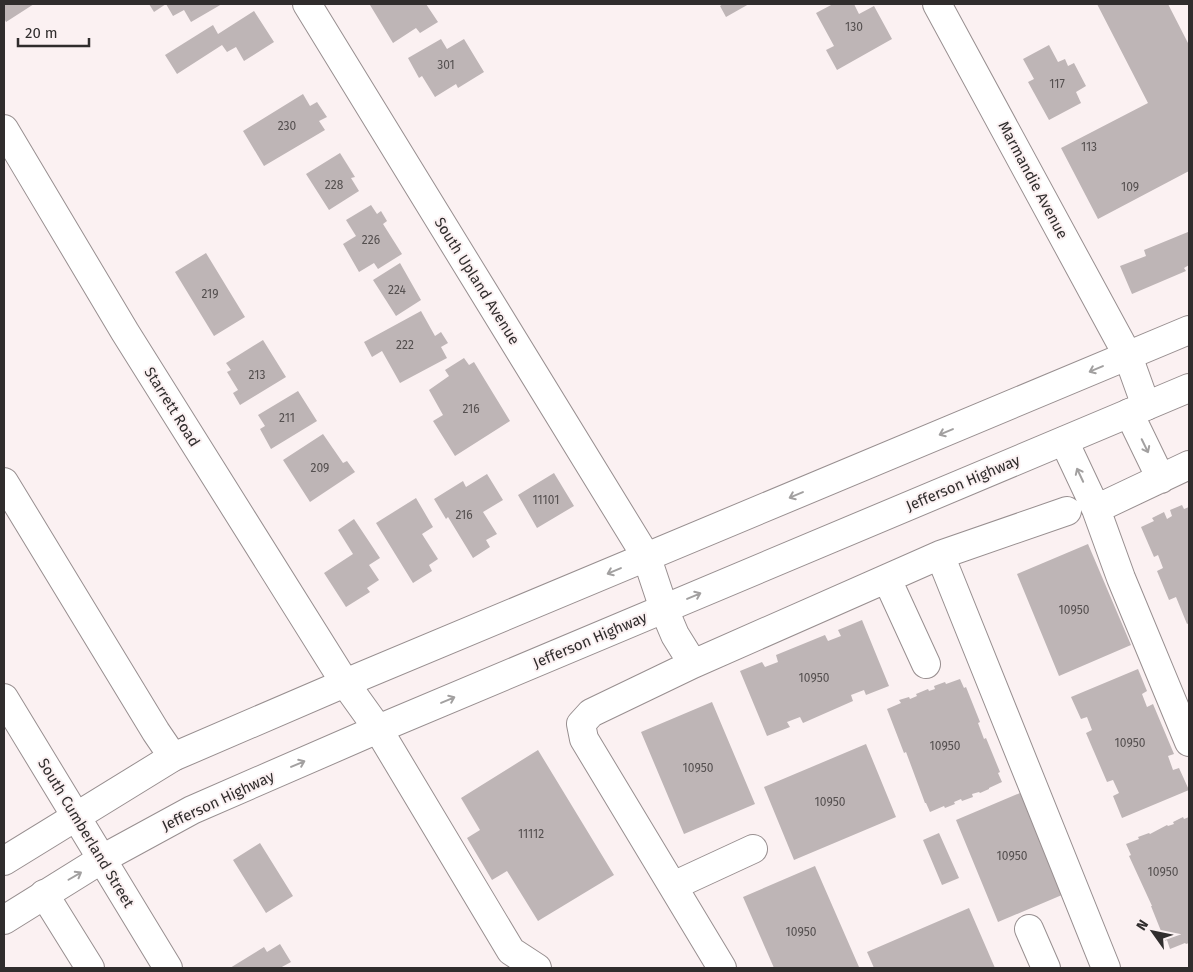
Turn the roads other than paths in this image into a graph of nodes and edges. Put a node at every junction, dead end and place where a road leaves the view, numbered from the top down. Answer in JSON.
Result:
{"nodes":[{"id":1,"x":307,"y":4,"type":"edge"},
{"id":2,"x":937,"y":4,"type":"edge"},
{"id":3,"x":4,"y":129,"type":"edge"},
{"id":4,"x":1189,"y":330,"type":"edge"},
{"id":5,"x":1128,"y":356,"type":"junction"},
{"id":6,"x":1189,"y":388,"type":"edge"},
{"id":7,"x":1138,"y":410,"type":"junction"},
{"id":8,"x":1064,"y":440,"type":"junction"},
{"id":9,"x":1189,"y":466,"type":"edge"},
{"id":10,"x":1161,"y":479,"type":"junction"},
{"id":11,"x":4,"y":482,"type":"edge"},
{"id":12,"x":1096,"y":509,"type":"junction"},
{"id":13,"x":1067,"y":511,"type":"dead end"},
{"id":14,"x":940,"y":555,"type":"junction"},
{"id":15,"x":647,"y":558,"type":"junction"},
{"id":16,"x":887,"y":578,"type":"junction"},
{"id":17,"x":664,"y":609,"type":"junction"},
{"id":18,"x":693,"y":664,"type":"junction"},
{"id":19,"x":926,"y":664,"type":"dead end"},
{"id":20,"x":346,"y":683,"type":"junction"},
{"id":21,"x":4,"y":698,"type":"edge"},
{"id":22,"x":378,"y":729,"type":"junction"},
{"id":23,"x":1189,"y":742,"type":"edge"},
{"id":24,"x":174,"y":757,"type":"junction"},
{"id":25,"x":76,"y":817,"type":"junction"},
{"id":26,"x":753,"y":849,"type":"dead end"},
{"id":27,"x":102,"y":859,"type":"junction"},
{"id":28,"x":4,"y":861,"type":"edge"},
{"id":29,"x":673,"y":886,"type":"junction"},
{"id":30,"x":44,"y":894,"type":"junction"},
{"id":31,"x":4,"y":920,"type":"edge"},
{"id":32,"x":1029,"y":929,"type":"dead end"},
{"id":33,"x":85,"y":966,"type":"edge"},
{"id":34,"x":168,"y":968,"type":"edge"},
{"id":35,"x":537,"y":968,"type":"edge"},
{"id":36,"x":722,"y":968,"type":"edge"},
{"id":37,"x":1046,"y":968,"type":"edge"},
{"id":38,"x":1106,"y":968,"type":"edge"}],
"edges":[{"from":1,"to":15,"type":"street","name":"South Upland Avenue"},
{"from":2,"to":5,"type":"street","name":"Marmandie Avenue"},
{"from":3,"to":20,"type":"street","name":"Starrett Road"},
{"from":4,"to":5,"type":"street"},
{"from":5,"to":7,"type":"street","name":"Marmandie Avenue"},
{"from":5,"to":15,"type":"street","one_way":true},
{"from":6,"to":7,"type":"street","name":"Jefferson Highway"},
{"from":7,"to":8,"type":"street","name":"Jefferson Highway"},
{"from":7,"to":10,"type":"street","name":"Marmandie Avenue","one_way":true},
{"from":12,"to":8,"type":"street","one_way":true},
{"from":17,"to":8,"type":"street","name":"Jefferson Highway","one_way":true},
{"from":9,"to":10,"type":"street"},
{"from":10,"to":12,"type":"street"},
{"from":11,"to":24,"type":"street"},
{"from":12,"to":23,"type":"street"},
{"from":13,"to":14,"type":"street"},
{"from":14,"to":16,"type":"street"},
{"from":14,"to":38,"type":"street"},
{"from":15,"to":17,"type":"street","name":"South Upland Avenue"},
{"from":15,"to":20,"type":"street","one_way":true},
{"from":16,"to":18,"type":"street"},
{"from":16,"to":19,"type":"street"},
{"from":17,"to":18,"type":"street","name":"South Upland Avenue"},
{"from":22,"to":17,"type":"street","name":"Jefferson Highway","one_way":true},
{"from":18,"to":29,"type":"street"},
{"from":20,"to":22,"type":"street","name":"Starrett Road"},
{"from":20,"to":24,"type":"street"},
{"from":21,"to":25,"type":"street","name":"South Cumberland Street"},
{"from":27,"to":22,"type":"street","name":"Jefferson Highway","one_way":true},
{"from":22,"to":35,"type":"street","name":"Starrett Road"},
{"from":24,"to":25,"type":"street"},
{"from":25,"to":27,"type":"street","name":"South Cumberland Street"},
{"from":25,"to":28,"type":"street"},
{"from":26,"to":29,"type":"street"},
{"from":30,"to":27,"type":"street","name":"Jefferson Highway","one_way":true},
{"from":27,"to":34,"type":"street","name":"South Cumberland Street"},
{"from":29,"to":36,"type":"street"},
{"from":30,"to":31,"type":"street","name":"Jefferson Highway"},
{"from":30,"to":33,"type":"street"},
{"from":32,"to":37,"type":"street"}]}
